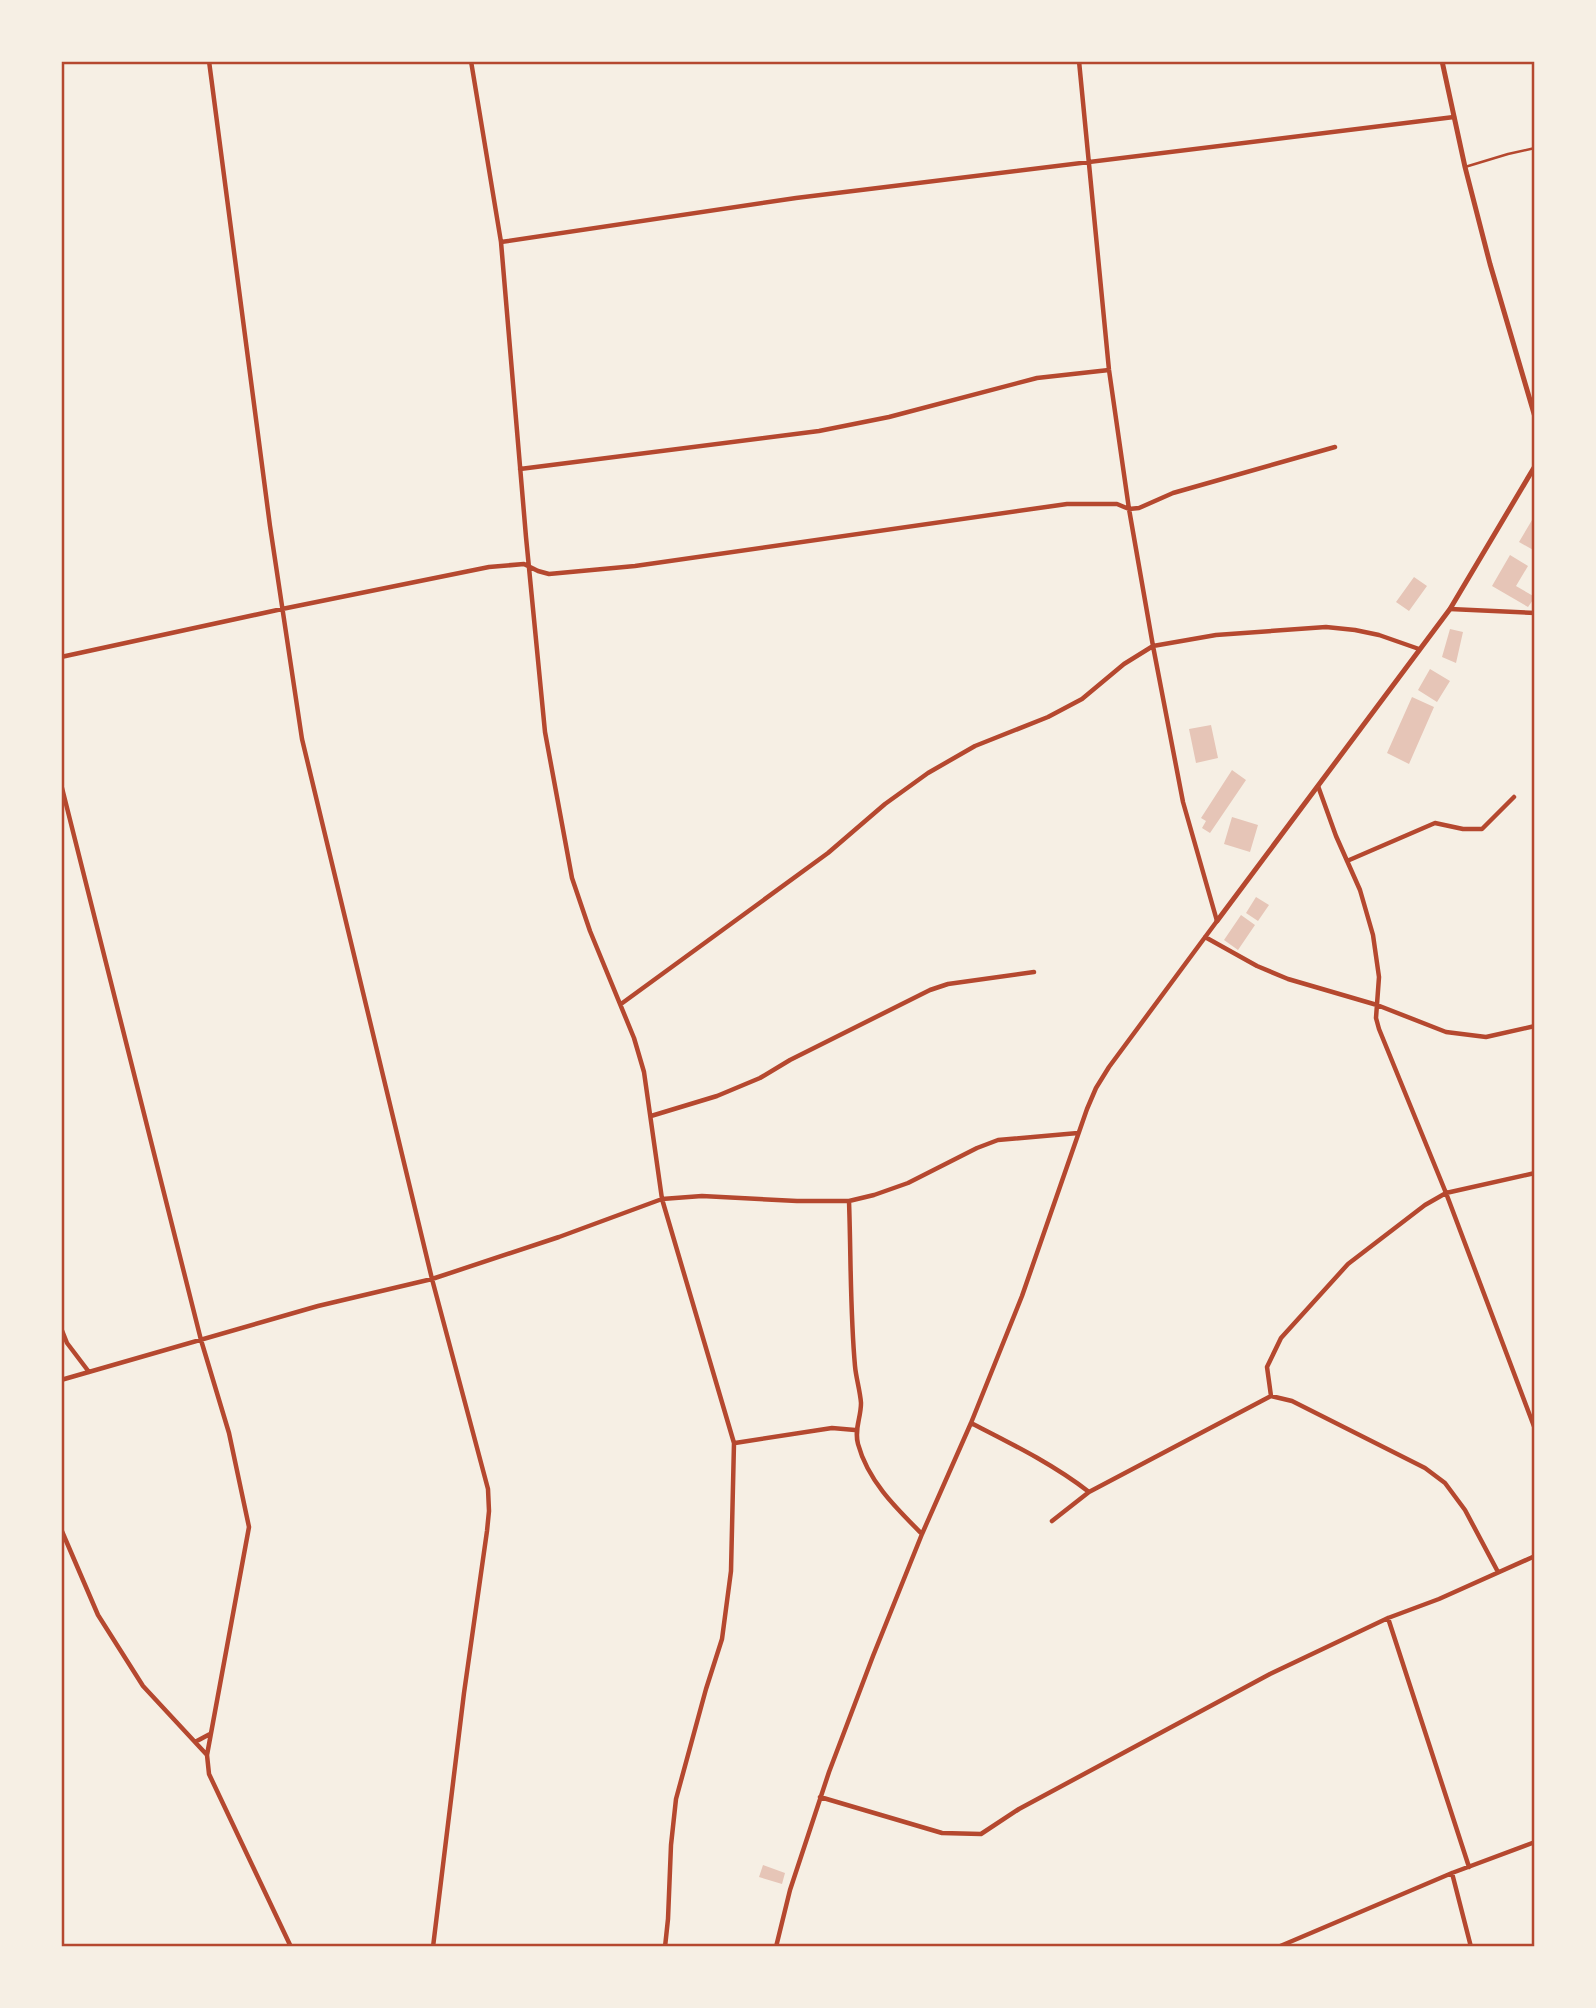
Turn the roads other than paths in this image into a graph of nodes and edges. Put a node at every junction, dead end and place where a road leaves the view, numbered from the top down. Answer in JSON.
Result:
{"nodes":[{"id":1,"x":209,"y":61,"type":"edge"},
{"id":2,"x":471,"y":61,"type":"edge"},
{"id":3,"x":1079,"y":61,"type":"edge"},
{"id":4,"x":1442,"y":61,"type":"edge"},
{"id":5,"x":1455,"y":117,"type":"junction"},
{"id":6,"x":1535,"y":148,"type":"edge"},
{"id":7,"x":1088,"y":163,"type":"junction"},
{"id":8,"x":1465,"y":167,"type":"junction"},
{"id":9,"x":501,"y":242,"type":"junction"},
{"id":10,"x":1109,"y":370,"type":"junction"},
{"id":11,"x":1535,"y":417,"type":"edge"},
{"id":12,"x":1335,"y":447,"type":"dead end"},
{"id":13,"x":1535,"y":466,"type":"edge"},
{"id":14,"x":520,"y":468,"type":"junction"},
{"id":15,"x":1129,"y":509,"type":"junction"},
{"id":16,"x":530,"y":567,"type":"junction"},
{"id":17,"x":282,"y":609,"type":"junction"},
{"id":18,"x":1450,"y":609,"type":"junction"},
{"id":19,"x":1535,"y":613,"type":"edge"},
{"id":20,"x":1153,"y":646,"type":"junction"},
{"id":21,"x":1419,"y":649,"type":"junction"},
{"id":22,"x":61,"y":657,"type":"edge"},
{"id":23,"x":61,"y":784,"type":"edge"},
{"id":24,"x":1318,"y":786,"type":"junction"},
{"id":25,"x":1514,"y":797,"type":"dead end"},
{"id":26,"x":1347,"y":861,"type":"junction"},
{"id":27,"x":1217,"y":920,"type":"junction"},
{"id":28,"x":1205,"y":937,"type":"junction"},
{"id":29,"x":1034,"y":972,"type":"dead end"},
{"id":30,"x":621,"y":1004,"type":"junction"},
{"id":31,"x":1377,"y":1005,"type":"junction"},
{"id":32,"x":1535,"y":1026,"type":"edge"},
{"id":33,"x":651,"y":1116,"type":"junction"},
{"id":34,"x":1078,"y":1133,"type":"junction"},
{"id":35,"x":1535,"y":1173,"type":"edge"},
{"id":36,"x":1446,"y":1193,"type":"junction"},
{"id":37,"x":662,"y":1199,"type":"junction"},
{"id":38,"x":849,"y":1201,"type":"junction"},
{"id":39,"x":432,"y":1279,"type":"junction"},
{"id":40,"x":61,"y":1328,"type":"edge"},
{"id":41,"x":201,"y":1340,"type":"junction"},
{"id":42,"x":89,"y":1372,"type":"junction"},
{"id":43,"x":61,"y":1380,"type":"edge"},
{"id":44,"x":1271,"y":1396,"type":"junction"},
{"id":45,"x":971,"y":1423,"type":"junction"},
{"id":46,"x":1535,"y":1428,"type":"edge"},
{"id":47,"x":855,"y":1430,"type":"junction"},
{"id":48,"x":734,"y":1443,"type":"junction"},
{"id":49,"x":1089,"y":1492,"type":"junction"},
{"id":50,"x":1052,"y":1521,"type":"dead end"},
{"id":51,"x":61,"y":1529,"type":"edge"},
{"id":52,"x":922,"y":1534,"type":"junction"},
{"id":53,"x":1535,"y":1556,"type":"edge"},
{"id":54,"x":1498,"y":1572,"type":"junction"},
{"id":55,"x":1388,"y":1618,"type":"junction"},
{"id":56,"x":211,"y":1734,"type":"junction"},
{"id":57,"x":195,"y":1742,"type":"junction"},
{"id":58,"x":206,"y":1755,"type":"junction"},
{"id":59,"x":820,"y":1797,"type":"junction"},
{"id":60,"x":1535,"y":1842,"type":"edge"},
{"id":61,"x":1469,"y":1867,"type":"junction"},
{"id":62,"x":1452,"y":1873,"type":"junction"},
{"id":63,"x":291,"y":1947,"type":"edge"},
{"id":64,"x":433,"y":1947,"type":"edge"},
{"id":65,"x":665,"y":1947,"type":"edge"},
{"id":66,"x":776,"y":1947,"type":"edge"},
{"id":67,"x":1278,"y":1947,"type":"edge"},
{"id":68,"x":1471,"y":1947,"type":"edge"}],
"edges":[{"from":1,"to":17,"type":"street"},
{"from":2,"to":9,"type":"street"},
{"from":3,"to":7,"type":"street"},
{"from":4,"to":5,"type":"street"},
{"from":5,"to":7,"type":"street"},
{"from":5,"to":8,"type":"street"},
{"from":6,"to":8,"type":"lane"},
{"from":7,"to":9,"type":"street"},
{"from":7,"to":10,"type":"street"},
{"from":8,"to":11,"type":"street"},
{"from":9,"to":14,"type":"street"},
{"from":10,"to":14,"type":"street"},
{"from":10,"to":15,"type":"street"},
{"from":12,"to":15,"type":"street"},
{"from":13,"to":18,"type":"street"},
{"from":14,"to":16,"type":"street"},
{"from":15,"to":16,"type":"street"},
{"from":15,"to":20,"type":"street"},
{"from":16,"to":17,"type":"street"},
{"from":16,"to":30,"type":"street"},
{"from":17,"to":22,"type":"street"},
{"from":17,"to":39,"type":"street"},
{"from":18,"to":19,"type":"street"},
{"from":18,"to":21,"type":"street"},
{"from":20,"to":21,"type":"street"},
{"from":20,"to":27,"type":"street"},
{"from":20,"to":30,"type":"street"},
{"from":21,"to":24,"type":"street"},
{"from":23,"to":41,"type":"street"},
{"from":24,"to":26,"type":"street"},
{"from":24,"to":27,"type":"street"},
{"from":25,"to":26,"type":"street"},
{"from":26,"to":31,"type":"street"},
{"from":27,"to":28,"type":"street"},
{"from":28,"to":31,"type":"street"},
{"from":28,"to":34,"type":"street"},
{"from":29,"to":33,"type":"street"},
{"from":30,"to":33,"type":"street"},
{"from":31,"to":32,"type":"street"},
{"from":31,"to":36,"type":"street"},
{"from":33,"to":37,"type":"street"},
{"from":34,"to":38,"type":"street"},
{"from":34,"to":45,"type":"street"},
{"from":35,"to":36,"type":"street"},
{"from":36,"to":44,"type":"street"},
{"from":36,"to":46,"type":"street"},
{"from":37,"to":38,"type":"street"},
{"from":37,"to":39,"type":"street"},
{"from":37,"to":48,"type":"street"},
{"from":38,"to":47,"type":"street"},
{"from":39,"to":41,"type":"street"},
{"from":39,"to":64,"type":"street"},
{"from":40,"to":42,"type":"street"},
{"from":41,"to":42,"type":"street"},
{"from":41,"to":56,"type":"street"},
{"from":42,"to":43,"type":"street"},
{"from":44,"to":49,"type":"street"},
{"from":44,"to":54,"type":"street"},
{"from":45,"to":49,"type":"street"},
{"from":45,"to":52,"type":"street"},
{"from":47,"to":48,"type":"street"},
{"from":47,"to":52,"type":"street"},
{"from":48,"to":65,"type":"street"},
{"from":49,"to":50,"type":"street"},
{"from":51,"to":57,"type":"street"},
{"from":52,"to":59,"type":"street"},
{"from":53,"to":54,"type":"street"},
{"from":54,"to":55,"type":"street"},
{"from":55,"to":59,"type":"street"},
{"from":55,"to":61,"type":"street"},
{"from":56,"to":57,"type":"street"},
{"from":56,"to":58,"type":"street"},
{"from":57,"to":58,"type":"street"},
{"from":58,"to":63,"type":"street"},
{"from":59,"to":66,"type":"street"},
{"from":60,"to":61,"type":"street"},
{"from":61,"to":62,"type":"street"},
{"from":62,"to":67,"type":"street"},
{"from":62,"to":68,"type":"street"}]}
